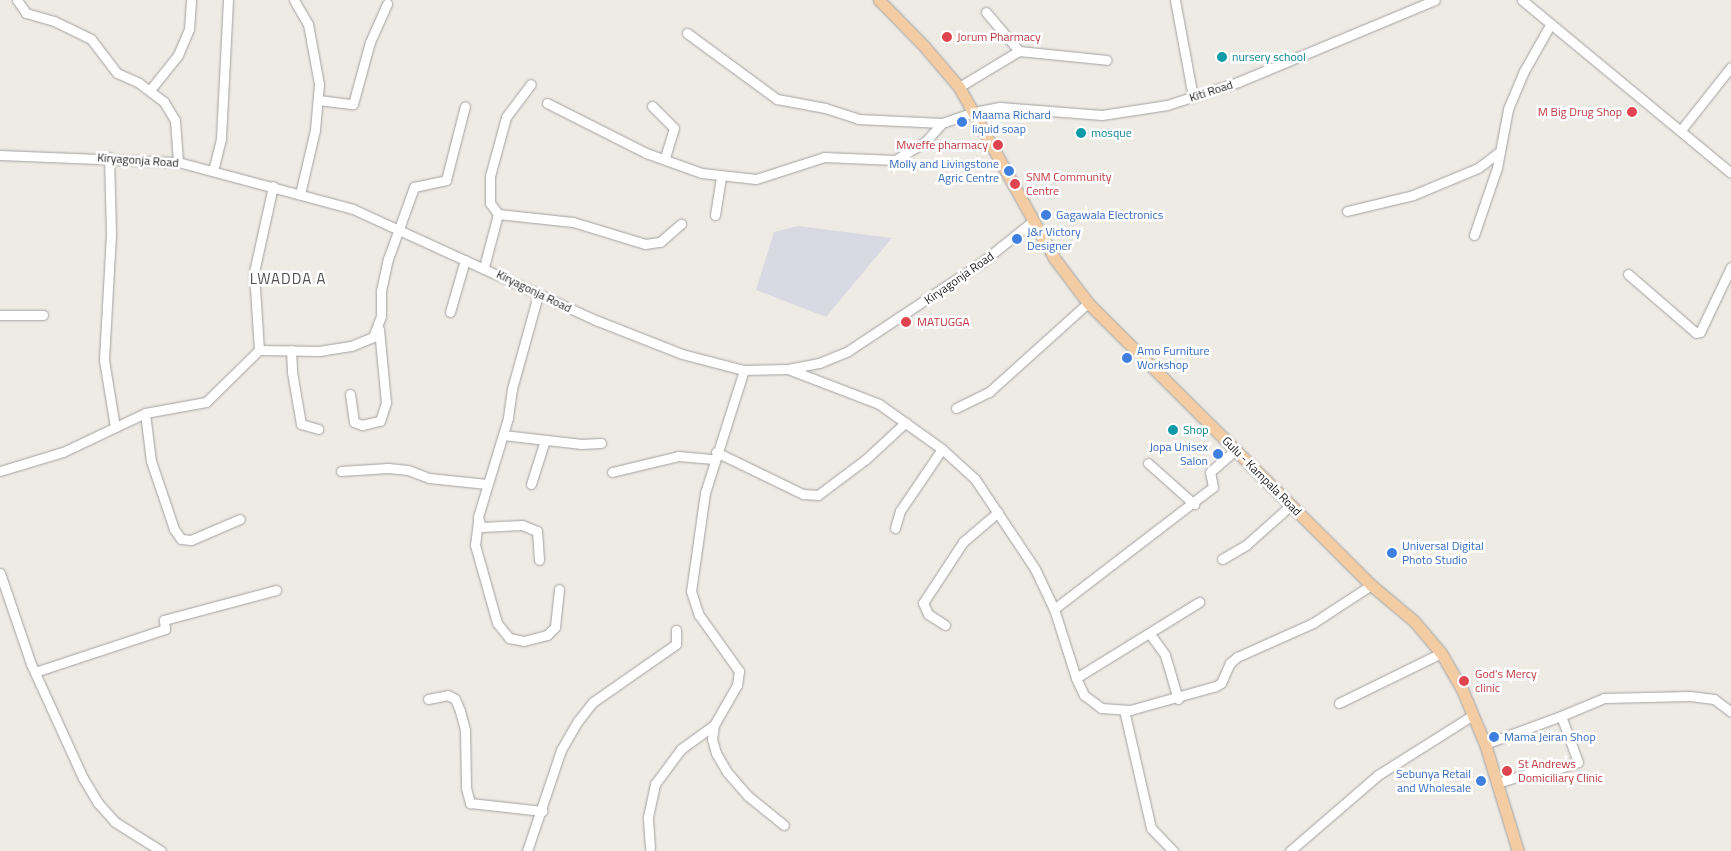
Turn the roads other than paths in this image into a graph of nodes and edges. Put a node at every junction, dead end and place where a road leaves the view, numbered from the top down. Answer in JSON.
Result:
{"nodes":[{"id":1,"x":17,"y":0,"type":"edge"},
{"id":2,"x":191,"y":0,"type":"edge"},
{"id":3,"x":228,"y":0,"type":"edge"},
{"id":4,"x":294,"y":0,"type":"edge"},
{"id":5,"x":879,"y":0,"type":"edge"},
{"id":6,"x":1434,"y":0,"type":"edge"},
{"id":7,"x":1522,"y":0,"type":"edge"},
{"id":8,"x":1172,"y":1,"type":"edge"},
{"id":9,"x":387,"y":4,"type":"dead end"},
{"id":10,"x":1417,"y":4,"type":"edge"},
{"id":11,"x":986,"y":12,"type":"dead end"},
{"id":12,"x":1550,"y":25,"type":"junction"},
{"id":13,"x":687,"y":32,"type":"dead end"},
{"id":14,"x":1019,"y":51,"type":"junction"},
{"id":15,"x":1107,"y":60,"type":"dead end"},
{"id":16,"x":1731,"y":67,"type":"edge"},
{"id":17,"x":531,"y":84,"type":"dead end"},
{"id":18,"x":959,"y":87,"type":"junction"},
{"id":19,"x":150,"y":90,"type":"junction"},
{"id":20,"x":1193,"y":97,"type":"junction"},
{"id":21,"x":318,"y":100,"type":"junction"},
{"id":22,"x":547,"y":103,"type":"dead end"},
{"id":23,"x":465,"y":106,"type":"dead end"},
{"id":24,"x":652,"y":106,"type":"dead end"},
{"id":25,"x":974,"y":112,"type":"junction"},
{"id":26,"x":942,"y":123,"type":"junction"},
{"id":27,"x":1681,"y":130,"type":"junction"},
{"id":28,"x":1498,"y":152,"type":"junction"},
{"id":29,"x":0,"y":155,"type":"edge"},
{"id":30,"x":109,"y":157,"type":"junction"},
{"id":31,"x":664,"y":158,"type":"junction"},
{"id":32,"x":178,"y":162,"type":"junction"},
{"id":33,"x":213,"y":171,"type":"junction"},
{"id":34,"x":1730,"y":171,"type":"edge"},
{"id":35,"x":721,"y":176,"type":"junction"},
{"id":36,"x":273,"y":186,"type":"junction"},
{"id":37,"x":300,"y":194,"type":"junction"},
{"id":38,"x":1347,"y":211,"type":"dead end"},
{"id":39,"x":498,"y":214,"type":"junction"},
{"id":40,"x":715,"y":215,"type":"dead end"},
{"id":41,"x":1033,"y":221,"type":"junction"},
{"id":42,"x":681,"y":224,"type":"dead end"},
{"id":43,"x":399,"y":228,"type":"junction"},
{"id":44,"x":1474,"y":235,"type":"dead end"},
{"id":45,"x":465,"y":260,"type":"junction"},
{"id":46,"x":484,"y":267,"type":"junction"},
{"id":47,"x":1731,"y":267,"type":"edge"},
{"id":48,"x":1628,"y":274,"type":"dead end"},
{"id":49,"x":538,"y":295,"type":"junction"},
{"id":50,"x":1088,"y":304,"type":"junction"},
{"id":51,"x":450,"y":312,"type":"dead end"},
{"id":52,"x":43,"y":314,"type":"dead end"},
{"id":53,"x":0,"y":315,"type":"edge"},
{"id":54,"x":379,"y":329,"type":"junction"},
{"id":55,"x":259,"y":350,"type":"junction"},
{"id":56,"x":291,"y":350,"type":"junction"},
{"id":57,"x":788,"y":369,"type":"junction"},
{"id":58,"x":744,"y":370,"type":"junction"},
{"id":59,"x":350,"y":394,"type":"dead end"},
{"id":60,"x":956,"y":408,"type":"dead end"},
{"id":61,"x":145,"y":413,"type":"junction"},
{"id":62,"x":906,"y":422,"type":"junction"},
{"id":63,"x":115,"y":427,"type":"junction"},
{"id":64,"x":318,"y":429,"type":"dead end"},
{"id":65,"x":503,"y":434,"type":"junction"},
{"id":66,"x":546,"y":440,"type":"junction"},
{"id":67,"x":601,"y":443,"type":"dead end"},
{"id":68,"x":942,"y":449,"type":"junction"},
{"id":69,"x":1236,"y":449,"type":"junction"},
{"id":70,"x":715,"y":456,"type":"junction"},
{"id":71,"x":1148,"y":463,"type":"dead end"},
{"id":72,"x":0,"y":471,"type":"edge"},
{"id":73,"x":341,"y":471,"type":"dead end"},
{"id":74,"x":612,"y":472,"type":"dead end"},
{"id":75,"x":487,"y":484,"type":"junction"},
{"id":76,"x":531,"y":484,"type":"dead end"},
{"id":77,"x":1194,"y":504,"type":"junction"},
{"id":78,"x":1291,"y":506,"type":"junction"},
{"id":79,"x":998,"y":512,"type":"junction"},
{"id":80,"x":240,"y":519,"type":"dead end"},
{"id":81,"x":478,"y":521,"type":"junction"},
{"id":82,"x":895,"y":528,"type":"dead end"},
{"id":83,"x":1222,"y":559,"type":"dead end"},
{"id":84,"x":538,"y":560,"type":"dead end"},
{"id":85,"x":0,"y":573,"type":"edge"},
{"id":86,"x":1371,"y":585,"type":"junction"},
{"id":87,"x":559,"y":589,"type":"dead end"},
{"id":88,"x":276,"y":590,"type":"dead end"},
{"id":89,"x":1199,"y":602,"type":"dead end"},
{"id":90,"x":1054,"y":608,"type":"junction"},
{"id":91,"x":945,"y":625,"type":"dead end"},
{"id":92,"x":676,"y":630,"type":"dead end"},
{"id":93,"x":1150,"y":634,"type":"junction"},
{"id":94,"x":1441,"y":654,"type":"junction"},
{"id":95,"x":35,"y":672,"type":"junction"},
{"id":96,"x":1076,"y":678,"type":"junction"},
{"id":97,"x":1178,"y":699,"type":"junction"},
{"id":98,"x":428,"y":700,"type":"dead end"},
{"id":99,"x":1339,"y":703,"type":"dead end"},
{"id":100,"x":1124,"y":710,"type":"junction"},
{"id":101,"x":1731,"y":712,"type":"edge"},
{"id":102,"x":1473,"y":715,"type":"junction"},
{"id":103,"x":1561,"y":716,"type":"junction"},
{"id":104,"x":714,"y":725,"type":"junction"},
{"id":105,"x":1485,"y":744,"type":"junction"},
{"id":106,"x":1497,"y":783,"type":"junction"},
{"id":107,"x":543,"y":811,"type":"junction"},
{"id":108,"x":784,"y":825,"type":"dead end"},
{"id":109,"x":650,"y":848,"type":"dead end"},
{"id":110,"x":161,"y":851,"type":"edge"},
{"id":111,"x":527,"y":851,"type":"edge"},
{"id":112,"x":1173,"y":851,"type":"edge"},
{"id":113,"x":1290,"y":851,"type":"edge"},
{"id":114,"x":1518,"y":851,"type":"edge"}],
"edges":[{"from":1,"to":19,"type":"street"},
{"from":2,"to":19,"type":"street"},
{"from":3,"to":33,"type":"street"},
{"from":4,"to":21,"type":"street"},
{"from":5,"to":18,"type":"main road","name":"Gulu - Kampala Road"},
{"from":6,"to":10,"type":"street","name":"Kiti Road"},
{"from":7,"to":12,"type":"street"},
{"from":8,"to":20,"type":"street"},
{"from":9,"to":21,"type":"street"},
{"from":10,"to":20,"type":"street","name":"Kiti Road"},
{"from":11,"to":14,"type":"street"},
{"from":12,"to":27,"type":"street"},
{"from":12,"to":28,"type":"street"},
{"from":13,"to":26,"type":"street"},
{"from":14,"to":15,"type":"street"},
{"from":14,"to":18,"type":"street"},
{"from":16,"to":27,"type":"street"},
{"from":17,"to":39,"type":"street"},
{"from":18,"to":25,"type":"main road","name":"Gulu - Kampala Road"},
{"from":19,"to":32,"type":"street"},
{"from":20,"to":25,"type":"street","name":"Kiti Road"},
{"from":21,"to":37,"type":"street"},
{"from":22,"to":31,"type":"street"},
{"from":23,"to":43,"type":"street"},
{"from":24,"to":31,"type":"street"},
{"from":25,"to":26,"type":"street","name":"Kiti Road"},
{"from":25,"to":41,"type":"main road","name":"Gulu - Kampala Road"},
{"from":26,"to":35,"type":"street"},
{"from":27,"to":34,"type":"street"},
{"from":28,"to":38,"type":"street"},
{"from":28,"to":44,"type":"street"},
{"from":29,"to":30,"type":"street","name":"Kiryagonja Road"},
{"from":30,"to":32,"type":"street","name":"Kiryagonja Road"},
{"from":30,"to":63,"type":"street"},
{"from":31,"to":35,"type":"street"},
{"from":32,"to":33,"type":"street","name":"Kiryagonja Road"},
{"from":33,"to":36,"type":"street","name":"Kiryagonja Road"},
{"from":35,"to":40,"type":"street"},
{"from":36,"to":37,"type":"street","name":"Kiryagonja Road"},
{"from":36,"to":55,"type":"street"},
{"from":37,"to":43,"type":"street","name":"Kiryagonja Road"},
{"from":39,"to":42,"type":"street"},
{"from":39,"to":46,"type":"street"},
{"from":41,"to":50,"type":"main road","name":"Gulu - Kampala Road"},
{"from":41,"to":57,"type":"street","name":"Kiryagonja Road"},
{"from":43,"to":45,"type":"street","name":"Kiryagonja Road"},
{"from":43,"to":54,"type":"street"},
{"from":45,"to":46,"type":"street","name":"Kiryagonja Road"},
{"from":45,"to":51,"type":"street"},
{"from":46,"to":49,"type":"street","name":"Kiryagonja Road"},
{"from":47,"to":48,"type":"street"},
{"from":49,"to":58,"type":"street","name":"Kiryagonja Road"},
{"from":49,"to":65,"type":"street"},
{"from":50,"to":60,"type":"street"},
{"from":50,"to":69,"type":"main road","name":"Gulu - Kampala Road"},
{"from":52,"to":53,"type":"street"},
{"from":54,"to":56,"type":"street"},
{"from":54,"to":59,"type":"street"},
{"from":55,"to":56,"type":"street"},
{"from":55,"to":61,"type":"street"},
{"from":56,"to":64,"type":"street"},
{"from":57,"to":58,"type":"street","name":"Kiryagonja Road"},
{"from":57,"to":62,"type":"street"},
{"from":58,"to":70,"type":"street"},
{"from":61,"to":63,"type":"street"},
{"from":61,"to":80,"type":"street"},
{"from":62,"to":68,"type":"street"},
{"from":62,"to":70,"type":"street"},
{"from":63,"to":72,"type":"street"},
{"from":65,"to":66,"type":"street"},
{"from":65,"to":75,"type":"street"},
{"from":66,"to":67,"type":"street"},
{"from":66,"to":76,"type":"street"},
{"from":68,"to":79,"type":"street"},
{"from":68,"to":82,"type":"street"},
{"from":69,"to":77,"type":"street"},
{"from":69,"to":78,"type":"main road","name":"Gulu - Kampala Road"},
{"from":70,"to":74,"type":"street"},
{"from":70,"to":104,"type":"street"},
{"from":71,"to":77,"type":"street"},
{"from":73,"to":75,"type":"street"},
{"from":75,"to":81,"type":"street"},
{"from":77,"to":90,"type":"street"},
{"from":78,"to":83,"type":"street"},
{"from":78,"to":86,"type":"main road","name":"Gulu - Kampala Road"},
{"from":79,"to":90,"type":"street"},
{"from":79,"to":91,"type":"street"},
{"from":81,"to":84,"type":"street"},
{"from":81,"to":87,"type":"street"},
{"from":85,"to":95,"type":"street"},
{"from":86,"to":94,"type":"main road","name":"Gulu - Kampala Road"},
{"from":86,"to":97,"type":"street"},
{"from":88,"to":95,"type":"street"},
{"from":89,"to":93,"type":"street"},
{"from":90,"to":96,"type":"street"},
{"from":92,"to":107,"type":"street"},
{"from":93,"to":96,"type":"street"},
{"from":93,"to":97,"type":"street"},
{"from":94,"to":99,"type":"street"},
{"from":94,"to":102,"type":"main road","name":"Gulu - Kampala Road"},
{"from":95,"to":110,"type":"street"},
{"from":96,"to":100,"type":"street"},
{"from":97,"to":100,"type":"street"},
{"from":98,"to":107,"type":"street"},
{"from":100,"to":112,"type":"street"},
{"from":101,"to":103,"type":"street"},
{"from":102,"to":105,"type":"main road","name":"Gulu - Kampala Road"},
{"from":102,"to":113,"type":"street"},
{"from":103,"to":105,"type":"street"},
{"from":103,"to":106,"type":"street"},
{"from":104,"to":108,"type":"street"},
{"from":104,"to":109,"type":"street"},
{"from":105,"to":106,"type":"main road","name":"Gulu - Kampala Road"},
{"from":106,"to":114,"type":"main road","name":"Gulu - Kampala Road"},
{"from":107,"to":111,"type":"street"}]}
